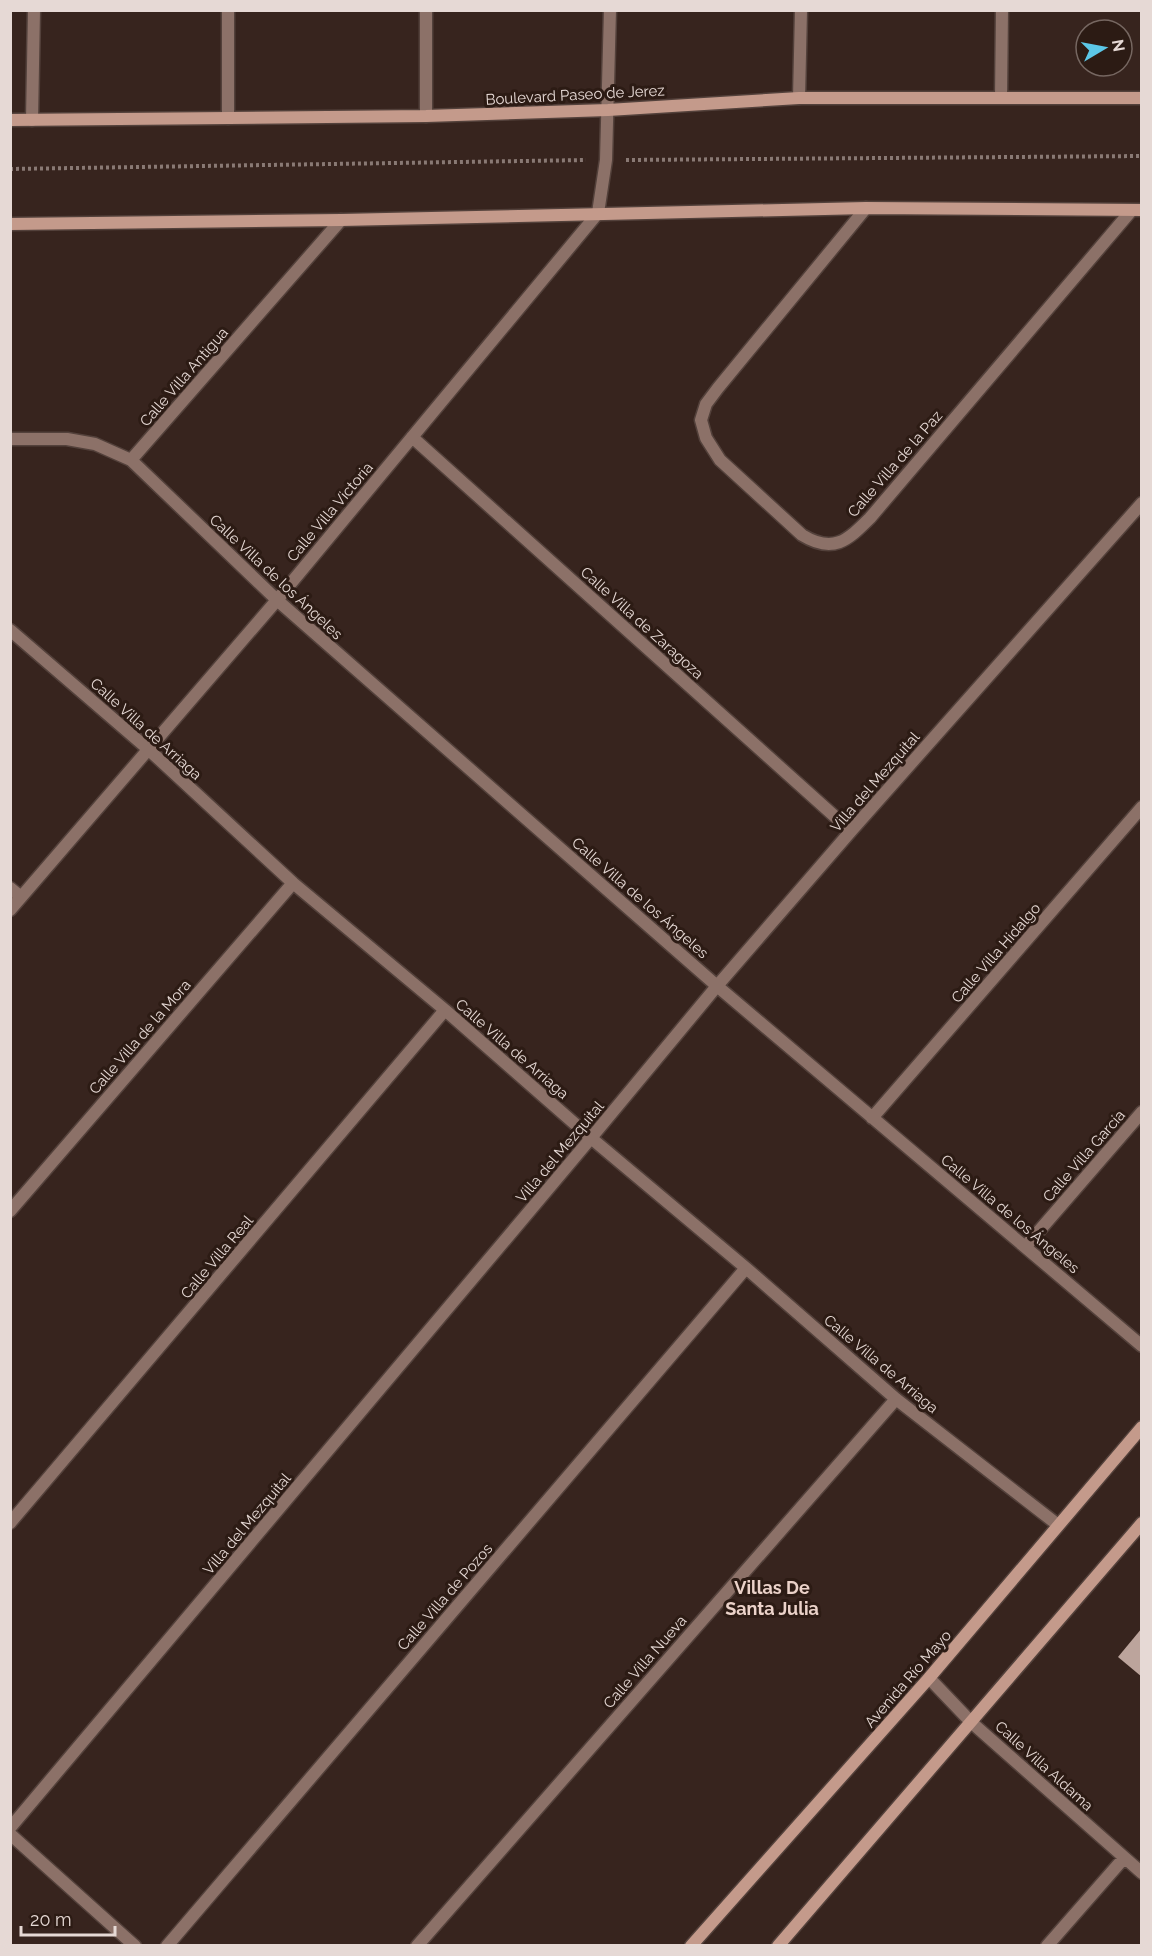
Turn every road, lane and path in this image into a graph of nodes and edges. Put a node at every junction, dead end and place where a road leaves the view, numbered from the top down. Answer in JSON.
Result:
{"nodes":[{"id":1,"x":34,"y":10,"type":"edge"},
{"id":2,"x":228,"y":10,"type":"edge"},
{"id":3,"x":426,"y":10,"type":"edge"},
{"id":4,"x":610,"y":10,"type":"edge"},
{"id":5,"x":801,"y":10,"type":"edge"},
{"id":6,"x":1002,"y":10,"type":"edge"},
{"id":7,"x":1001,"y":97,"type":"junction"},
{"id":8,"x":799,"y":98,"type":"junction"},
{"id":9,"x":1142,"y":98,"type":"edge"},
{"id":10,"x":609,"y":110,"type":"junction"},
{"id":11,"x":426,"y":116,"type":"junction"},
{"id":12,"x":228,"y":118,"type":"junction"},
{"id":13,"x":10,"y":120,"type":"edge"},
{"id":14,"x":32,"y":120,"type":"junction"},
{"id":15,"x":1142,"y":156,"type":"edge"},
{"id":16,"x":606,"y":160,"type":"junction"},
{"id":17,"x":10,"y":169,"type":"edge"},
{"id":18,"x":866,"y":208,"type":"junction"},
{"id":19,"x":1136,"y":211,"type":"edge"},
{"id":20,"x":598,"y":213,"type":"junction"},
{"id":21,"x":340,"y":220,"type":"junction"},
{"id":22,"x":10,"y":224,"type":"edge"},
{"id":23,"x":412,"y":437,"type":"junction"},
{"id":24,"x":10,"y":439,"type":"edge"},
{"id":25,"x":131,"y":460,"type":"junction"},
{"id":26,"x":1142,"y":503,"type":"edge"},
{"id":27,"x":276,"y":600,"type":"junction"},
{"id":28,"x":10,"y":630,"type":"edge"},
{"id":29,"x":148,"y":749,"type":"junction"},
{"id":30,"x":1142,"y":807,"type":"edge"},
{"id":31,"x":851,"y":831,"type":"junction"},
{"id":32,"x":293,"y":883,"type":"junction"},
{"id":33,"x":10,"y":888,"type":"edge"},
{"id":34,"x":21,"y":897,"type":"junction"},
{"id":35,"x":10,"y":910,"type":"edge"},
{"id":36,"x":717,"y":986,"type":"junction"},
{"id":37,"x":446,"y":1010,"type":"junction"},
{"id":38,"x":1142,"y":1112,"type":"edge"},
{"id":39,"x":872,"y":1118,"type":"junction"},
{"id":40,"x":591,"y":1138,"type":"junction"},
{"id":41,"x":10,"y":1211,"type":"edge"},
{"id":42,"x":1026,"y":1246,"type":"junction"},
{"id":43,"x":746,"y":1268,"type":"junction"},
{"id":44,"x":1142,"y":1346,"type":"edge"},
{"id":45,"x":896,"y":1399,"type":"junction"},
{"id":46,"x":1142,"y":1427,"type":"edge"},
{"id":47,"x":10,"y":1523,"type":"edge"},
{"id":48,"x":1142,"y":1523,"type":"edge"},
{"id":49,"x":1058,"y":1525,"type":"junction"},
{"id":50,"x":929,"y":1678,"type":"junction"},
{"id":51,"x":971,"y":1722,"type":"junction"},
{"id":52,"x":10,"y":1828,"type":"edge"},
{"id":53,"x":10,"y":1834,"type":"edge"},
{"id":54,"x":1124,"y":1858,"type":"junction"},
{"id":55,"x":1142,"y":1873,"type":"edge"},
{"id":56,"x":135,"y":1946,"type":"edge"},
{"id":57,"x":167,"y":1946,"type":"edge"},
{"id":58,"x":417,"y":1946,"type":"edge"},
{"id":59,"x":691,"y":1946,"type":"edge"},
{"id":60,"x":778,"y":1946,"type":"edge"},
{"id":61,"x":1047,"y":1946,"type":"edge"}],
"edges":[{"from":1,"to":14,"type":"street"},
{"from":2,"to":12,"type":"street"},
{"from":3,"to":11,"type":"street"},
{"from":4,"to":10,"type":"street"},
{"from":5,"to":8,"type":"street"},
{"from":6,"to":7,"type":"street"},
{"from":7,"to":8,"type":"main road","name":"Boulevard Paseo de Jerez"},
{"from":7,"to":9,"type":"main road","name":"Boulevard Paseo de Jerez"},
{"from":8,"to":10,"type":"main road","name":"Boulevard Paseo de Jerez"},
{"from":10,"to":11,"type":"main road","name":"Boulevard Paseo de Jerez"},
{"from":10,"to":16,"type":"street"},
{"from":11,"to":12,"type":"main road","name":"Boulevard Paseo de Jerez"},
{"from":12,"to":14,"type":"main road","name":"Boulevard Paseo de Jerez"},
{"from":13,"to":14,"type":"main road","name":"Boulevard Paseo de Jerez"},
{"from":15,"to":16,"type":"path"},
{"from":16,"to":17,"type":"path"},
{"from":16,"to":20,"type":"street"},
{"from":18,"to":19,"type":"main road"},
{"from":18,"to":19,"type":"street","name":"Calle Villa de la Paz"},
{"from":18,"to":20,"type":"main road"},
{"from":20,"to":21,"type":"main road"},
{"from":20,"to":23,"type":"street","name":"Calle Villa Victoria"},
{"from":21,"to":22,"type":"main road"},
{"from":21,"to":25,"type":"street","name":"Calle Villa Antigua"},
{"from":23,"to":27,"type":"street","name":"Calle Villa Victoria"},
{"from":23,"to":31,"type":"street","name":"Calle Villa de Zaragoza"},
{"from":24,"to":25,"type":"street"},
{"from":25,"to":27,"type":"street","name":"Calle Villa de los Ángeles"},
{"from":26,"to":31,"type":"street","name":"Villa del Mezquital"},
{"from":27,"to":29,"type":"street","name":"Calle Villa Victoria"},
{"from":27,"to":36,"type":"street","name":"Calle Villa de los Ángeles"},
{"from":28,"to":29,"type":"street","name":"Calle Villa de Arriaga"},
{"from":29,"to":32,"type":"street","name":"Calle Villa de Arriaga"},
{"from":29,"to":34,"type":"street","name":"Calle Villa Victoria"},
{"from":30,"to":39,"type":"street","name":"Calle Villa Hidalgo"},
{"from":31,"to":36,"type":"street","name":"Villa del Mezquital"},
{"from":32,"to":37,"type":"street","name":"Calle Villa de Arriaga"},
{"from":32,"to":41,"type":"street","name":"Calle Villa de la Mora"},
{"from":33,"to":34,"type":"street"},
{"from":34,"to":35,"type":"street","name":"Calle Villa Victoria"},
{"from":36,"to":39,"type":"street","name":"Calle Villa de los Ángeles"},
{"from":36,"to":40,"type":"street","name":"Villa del Mezquital"},
{"from":37,"to":40,"type":"street","name":"Calle Villa de Arriaga"},
{"from":37,"to":47,"type":"street","name":"Calle Villa Real"},
{"from":38,"to":42,"type":"street","name":"Calle Villa García"},
{"from":39,"to":42,"type":"street","name":"Calle Villa de los Ángeles"},
{"from":40,"to":43,"type":"street","name":"Calle Villa de Arriaga"},
{"from":40,"to":52,"type":"street","name":"Villa del Mezquital"},
{"from":42,"to":44,"type":"street","name":"Calle Villa de los Ángeles"},
{"from":43,"to":45,"type":"street","name":"Calle Villa de Arriaga"},
{"from":43,"to":57,"type":"street","name":"Calle Villa de Pozos"},
{"from":45,"to":49,"type":"street","name":"Calle Villa de Arriaga"},
{"from":45,"to":58,"type":"street","name":"Calle Villa Nueva"},
{"from":46,"to":49,"type":"main road","name":"Avenida Río Mayo"},
{"from":48,"to":51,"type":"main road"},
{"from":49,"to":50,"type":"main road","name":"Avenida Río Mayo"},
{"from":50,"to":51,"type":"street","name":"Calle Villa Aldama"},
{"from":50,"to":59,"type":"main road","name":"Avenida Río Mayo"},
{"from":51,"to":54,"type":"street","name":"Calle Villa Aldama"},
{"from":51,"to":60,"type":"main road"},
{"from":53,"to":56,"type":"street"},
{"from":54,"to":55,"type":"street","name":"Calle Villa Aldama"},
{"from":54,"to":61,"type":"street"}]}
